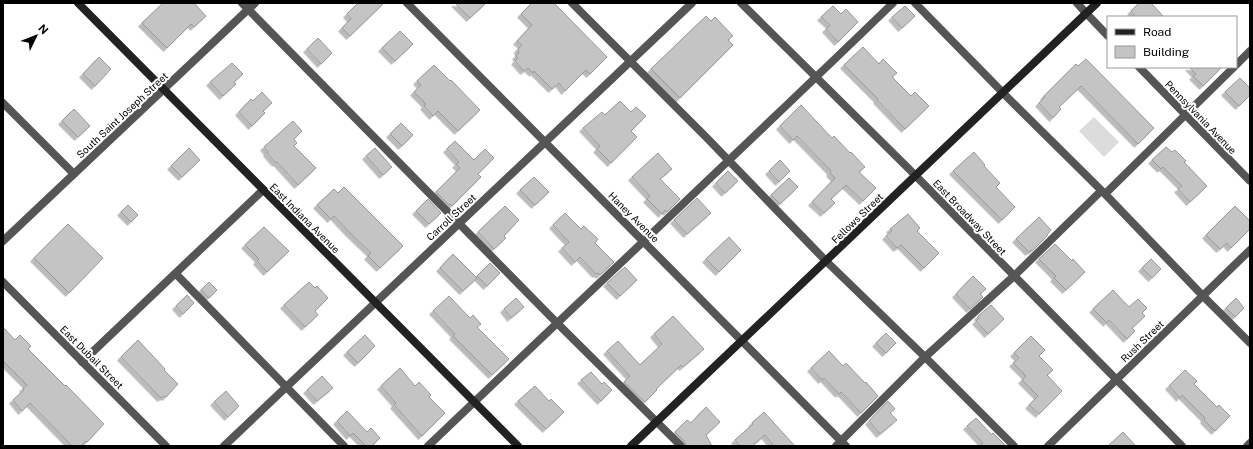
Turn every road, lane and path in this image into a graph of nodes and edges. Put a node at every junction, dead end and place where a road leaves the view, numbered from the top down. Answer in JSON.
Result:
{"nodes":[{"id":1,"x":78,"y":3,"type":"edge"},
{"id":2,"x":255,"y":3,"type":"edge"},
{"id":3,"x":407,"y":3,"type":"edge"},
{"id":4,"x":572,"y":3,"type":"edge"},
{"id":5,"x":692,"y":3,"type":"edge"},
{"id":6,"x":741,"y":3,"type":"edge"},
{"id":7,"x":893,"y":3,"type":"edge"},
{"id":8,"x":915,"y":3,"type":"edge"},
{"id":9,"x":1077,"y":3,"type":"edge"},
{"id":10,"x":1097,"y":3,"type":"edge"},
{"id":11,"x":246,"y":6,"type":"edge"},
{"id":12,"x":1086,"y":13,"type":"junction"},
{"id":13,"x":1107,"y":35,"type":"edge"},
{"id":14,"x":1250,"y":51,"type":"edge"},
{"id":15,"x":630,"y":61,"type":"junction"},
{"id":16,"x":1237,"y":64,"type":"edge"},
{"id":17,"x":1140,"y":68,"type":"edge"},
{"id":18,"x":1233,"y":68,"type":"edge"},
{"id":19,"x":816,"y":77,"type":"junction"},
{"id":20,"x":164,"y":89,"type":"junction"},
{"id":21,"x":1003,"y":93,"type":"junction"},
{"id":22,"x":3,"y":103,"type":"edge"},
{"id":23,"x":1185,"y":115,"type":"junction"},
{"id":24,"x":545,"y":142,"type":"junction"},
{"id":25,"x":729,"y":161,"type":"junction"},
{"id":26,"x":74,"y":174,"type":"junction"},
{"id":27,"x":916,"y":176,"type":"junction"},
{"id":28,"x":1250,"y":182,"type":"edge"},
{"id":29,"x":264,"y":190,"type":"junction"},
{"id":30,"x":1103,"y":192,"type":"junction"},
{"id":31,"x":460,"y":223,"type":"junction"},
{"id":32,"x":3,"y":241,"type":"edge"},
{"id":33,"x":644,"y":242,"type":"junction"},
{"id":34,"x":1250,"y":250,"type":"edge"},
{"id":35,"x":826,"y":261,"type":"junction"},
{"id":36,"x":176,"y":274,"type":"junction"},
{"id":37,"x":1014,"y":276,"type":"junction"},
{"id":38,"x":3,"y":282,"type":"edge"},
{"id":39,"x":1203,"y":296,"type":"junction"},
{"id":40,"x":375,"y":303,"type":"junction"},
{"id":41,"x":557,"y":322,"type":"junction"},
{"id":42,"x":742,"y":341,"type":"junction"},
{"id":43,"x":1250,"y":343,"type":"edge"},
{"id":44,"x":926,"y":357,"type":"junction"},
{"id":45,"x":82,"y":362,"type":"junction"},
{"id":46,"x":1116,"y":380,"type":"junction"},
{"id":47,"x":286,"y":388,"type":"junction"},
{"id":48,"x":474,"y":402,"type":"junction"},
{"id":49,"x":656,"y":421,"type":"junction"},
{"id":50,"x":1250,"y":443,"type":"edge"},
{"id":51,"x":841,"y":444,"type":"edge"},
{"id":52,"x":166,"y":446,"type":"edge"},
{"id":53,"x":224,"y":446,"type":"edge"},
{"id":54,"x":344,"y":446,"type":"edge"},
{"id":55,"x":428,"y":446,"type":"edge"},
{"id":56,"x":518,"y":446,"type":"edge"},
{"id":57,"x":630,"y":446,"type":"edge"},
{"id":58,"x":681,"y":446,"type":"edge"},
{"id":59,"x":1014,"y":446,"type":"edge"},
{"id":60,"x":1048,"y":446,"type":"edge"},
{"id":61,"x":1182,"y":446,"type":"edge"},
{"id":62,"x":1247,"y":446,"type":"edge"}],
"edges":[{"from":1,"to":20,"type":"street","name":"East Indiana Avenue"},
{"from":2,"to":11,"type":"street","name":"South Saint Joseph Street"},
{"from":3,"to":24,"type":"street","name":"Haney Avenue"},
{"from":4,"to":15,"type":"street"},
{"from":5,"to":15,"type":"street","name":"Carroll Street"},
{"from":6,"to":19,"type":"street","name":"East Broadway Street"},
{"from":7,"to":19,"type":"street"},
{"from":8,"to":21,"type":"street"},
{"from":9,"to":12,"type":"street"},
{"from":10,"to":12,"type":"street","name":"Fellows Street"},
{"from":11,"to":20,"type":"street","name":"South Saint Joseph Street"},
{"from":11,"to":31,"type":"street"},
{"from":12,"to":13,"type":"street"},
{"from":12,"to":21,"type":"street","name":"Fellows Street"},
{"from":14,"to":16,"type":"street"},
{"from":15,"to":24,"type":"street","name":"Carroll Street"},
{"from":15,"to":25,"type":"street"},
{"from":17,"to":23,"type":"street","name":"Pennsylvania Avenue"},
{"from":18,"to":23,"type":"street"},
{"from":19,"to":25,"type":"street"},
{"from":19,"to":27,"type":"street","name":"East Broadway Street"},
{"from":20,"to":26,"type":"street","name":"South Saint Joseph Street"},
{"from":20,"to":29,"type":"street","name":"East Indiana Avenue"},
{"from":21,"to":27,"type":"street","name":"Fellows Street"},
{"from":21,"to":30,"type":"street"},
{"from":22,"to":26,"type":"street"},
{"from":23,"to":28,"type":"street","name":"Pennsylvania Avenue"},
{"from":23,"to":30,"type":"street"},
{"from":24,"to":31,"type":"street","name":"Carroll Street"},
{"from":24,"to":33,"type":"street","name":"Haney Avenue"},
{"from":25,"to":33,"type":"street"},
{"from":25,"to":35,"type":"street"},
{"from":26,"to":32,"type":"street","name":"South Saint Joseph Street"},
{"from":27,"to":35,"type":"street","name":"Fellows Street"},
{"from":27,"to":37,"type":"street","name":"East Broadway Street"},
{"from":29,"to":36,"type":"street"},
{"from":29,"to":40,"type":"street","name":"East Indiana Avenue"},
{"from":30,"to":37,"type":"street"},
{"from":30,"to":39,"type":"street"},
{"from":31,"to":40,"type":"street","name":"Carroll Street"},
{"from":31,"to":41,"type":"street"},
{"from":33,"to":41,"type":"street"},
{"from":33,"to":42,"type":"street","name":"Haney Avenue"},
{"from":34,"to":39,"type":"street","name":"Rush Street"},
{"from":35,"to":42,"type":"street","name":"Fellows Street"},
{"from":35,"to":44,"type":"street"},
{"from":36,"to":45,"type":"street"},
{"from":36,"to":47,"type":"street"},
{"from":37,"to":44,"type":"street"},
{"from":37,"to":46,"type":"street","name":"East Broadway Street"},
{"from":38,"to":45,"type":"street","name":"East Dubail Street"},
{"from":39,"to":43,"type":"street"},
{"from":39,"to":46,"type":"street","name":"Rush Street"},
{"from":40,"to":47,"type":"street","name":"Carroll Street"},
{"from":40,"to":48,"type":"street","name":"East Indiana Avenue"},
{"from":41,"to":48,"type":"street"},
{"from":41,"to":49,"type":"street"},
{"from":42,"to":49,"type":"street","name":"Fellows Street"},
{"from":42,"to":51,"type":"street","name":"Haney Avenue"},
{"from":44,"to":51,"type":"street"},
{"from":44,"to":59,"type":"street"},
{"from":45,"to":52,"type":"street","name":"East Dubail Street"},
{"from":46,"to":60,"type":"street","name":"Rush Street"},
{"from":46,"to":61,"type":"street","name":"East Broadway Street"},
{"from":47,"to":53,"type":"street","name":"Carroll Street"},
{"from":47,"to":54,"type":"street"},
{"from":48,"to":55,"type":"street"},
{"from":48,"to":56,"type":"street","name":"East Indiana Avenue"},
{"from":49,"to":57,"type":"street","name":"Fellows Street"},
{"from":49,"to":58,"type":"street"},
{"from":50,"to":62,"type":"street"}]}
